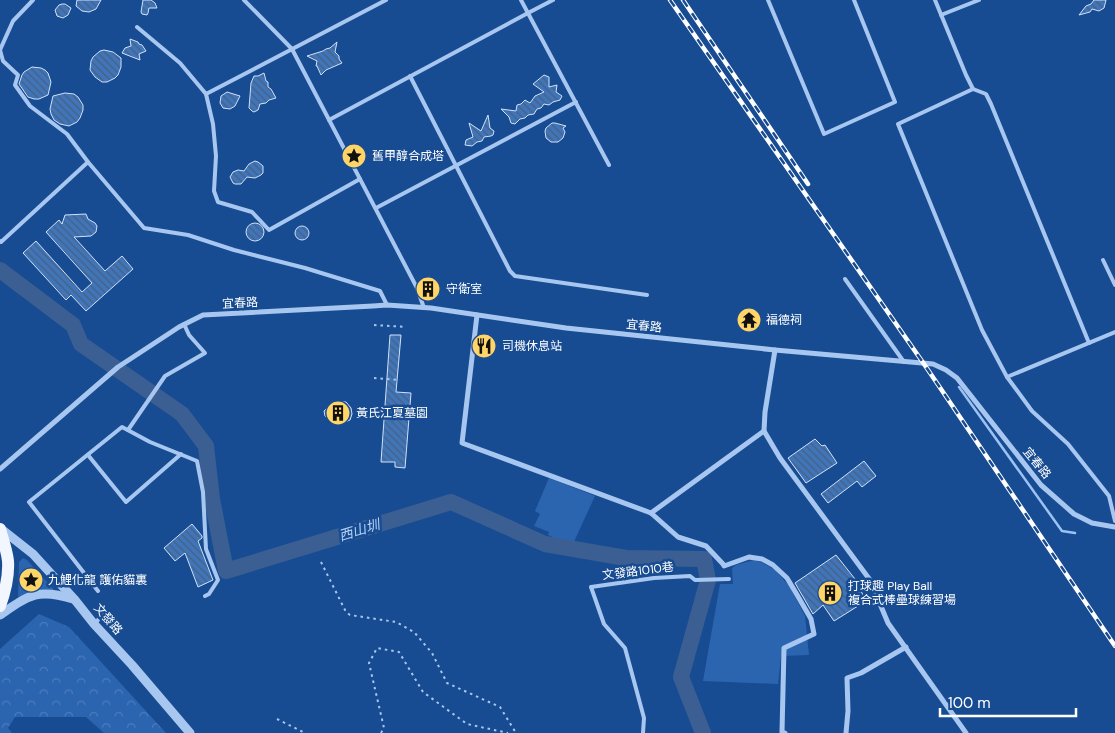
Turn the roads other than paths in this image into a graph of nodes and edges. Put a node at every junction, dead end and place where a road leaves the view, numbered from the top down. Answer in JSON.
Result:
{"nodes":[{"id":1,"x":33,"y":0,"type":"edge"},
{"id":2,"x":244,"y":0,"type":"edge"},
{"id":3,"x":386,"y":0,"type":"edge"},
{"id":4,"x":521,"y":0,"type":"edge"},
{"id":5,"x":554,"y":0,"type":"edge"},
{"id":6,"x":768,"y":0,"type":"edge"},
{"id":7,"x":854,"y":0,"type":"edge"},
{"id":8,"x":935,"y":0,"type":"edge"},
{"id":9,"x":979,"y":0,"type":"edge"},
{"id":10,"x":380,"y":1,"type":"edge"},
{"id":11,"x":528,"y":12,"type":"junction"},
{"id":12,"x":941,"y":15,"type":"junction"},
{"id":13,"x":137,"y":27,"type":"dead end"},
{"id":14,"x":292,"y":49,"type":"junction"},
{"id":15,"x":410,"y":76,"type":"junction"},
{"id":16,"x":973,"y":89,"type":"junction"},
{"id":17,"x":206,"y":94,"type":"junction"},
{"id":18,"x":576,"y":102,"type":"junction"},
{"id":19,"x":329,"y":120,"type":"junction"},
{"id":20,"x":88,"y":162,"type":"junction"},
{"id":21,"x":609,"y":165,"type":"dead end"},
{"id":22,"x":457,"y":166,"type":"junction"},
{"id":23,"x":360,"y":179,"type":"junction"},
{"id":24,"x":376,"y":208,"type":"junction"},
{"id":25,"x":0,"y":241,"type":"edge"},
{"id":26,"x":1103,"y":260,"type":"dead end"},
{"id":27,"x":845,"y":279,"type":"dead end"},
{"id":28,"x":1115,"y":285,"type":"edge"},
{"id":29,"x":647,"y":295,"type":"dead end"},
{"id":30,"x":387,"y":305,"type":"junction"},
{"id":31,"x":424,"y":308,"type":"junction"},
{"id":32,"x":477,"y":315,"type":"junction"},
{"id":33,"x":184,"y":324,"type":"junction"},
{"id":34,"x":1115,"y":332,"type":"edge"},
{"id":35,"x":1089,"y":343,"type":"junction"},
{"id":36,"x":775,"y":350,"type":"junction"},
{"id":37,"x":904,"y":362,"type":"junction"},
{"id":38,"x":1007,"y":378,"type":"junction"},
{"id":39,"x":128,"y":430,"type":"junction"},
{"id":40,"x":764,"y":431,"type":"junction"},
{"id":41,"x":181,"y":454,"type":"junction"},
{"id":42,"x":88,"y":455,"type":"junction"},
{"id":43,"x":0,"y":469,"type":"edge"},
{"id":44,"x":651,"y":513,"type":"junction"},
{"id":45,"x":1115,"y":521,"type":"edge"},
{"id":46,"x":1115,"y":527,"type":"edge"},
{"id":47,"x":0,"y":529,"type":"edge"},
{"id":48,"x":729,"y":579,"type":"dead end"},
{"id":49,"x":98,"y":591,"type":"dead end"},
{"id":50,"x":206,"y":596,"type":"dead end"},
{"id":51,"x":75,"y":600,"type":"junction"},
{"id":52,"x":0,"y":606,"type":"edge"},
{"id":53,"x":105,"y":614,"type":"dead end"},
{"id":54,"x":0,"y":615,"type":"edge"},
{"id":55,"x":94,"y":624,"type":"junction"},
{"id":56,"x":906,"y":647,"type":"junction"},
{"id":57,"x":190,"y":733,"type":"edge"},
{"id":58,"x":643,"y":733,"type":"edge"},
{"id":59,"x":785,"y":733,"type":"edge"},
{"id":60,"x":846,"y":733,"type":"edge"},
{"id":61,"x":966,"y":733,"type":"edge"}],
"edges":[{"from":1,"to":20,"type":"lane"},
{"from":2,"to":14,"type":"lane"},
{"from":3,"to":10,"type":"lane"},
{"from":4,"to":11,"type":"lane"},
{"from":5,"to":11,"type":"lane"},
{"from":6,"to":7,"type":"lane"},
{"from":8,"to":12,"type":"lane"},
{"from":9,"to":12,"type":"lane"},
{"from":10,"to":14,"type":"lane"},
{"from":11,"to":15,"type":"lane"},
{"from":11,"to":18,"type":"lane"},
{"from":12,"to":16,"type":"lane"},
{"from":13,"to":17,"type":"lane"},
{"from":14,"to":17,"type":"lane"},
{"from":14,"to":19,"type":"lane"},
{"from":15,"to":19,"type":"lane"},
{"from":15,"to":22,"type":"lane"},
{"from":16,"to":35,"type":"lane"},
{"from":16,"to":38,"type":"lane"},
{"from":17,"to":23,"type":"lane"},
{"from":18,"to":21,"type":"lane"},
{"from":18,"to":22,"type":"lane"},
{"from":19,"to":23,"type":"lane"},
{"from":20,"to":25,"type":"lane"},
{"from":20,"to":30,"type":"lane"},
{"from":22,"to":24,"type":"lane"},
{"from":22,"to":29,"type":"lane"},
{"from":23,"to":24,"type":"lane"},
{"from":24,"to":31,"type":"lane"},
{"from":26,"to":28,"type":"lane"},
{"from":27,"to":37,"type":"lane"},
{"from":30,"to":31,"type":"street","name":"宜春路"},
{"from":30,"to":33,"type":"street","name":"宜春路"},
{"from":31,"to":32,"type":"street","name":"宜春路"},
{"from":32,"to":36,"type":"street","name":"宜春路"},
{"from":32,"to":44,"type":"street"},
{"from":33,"to":39,"type":"lane"},
{"from":33,"to":43,"type":"street","name":"宜春路"},
{"from":34,"to":35,"type":"lane"},
{"from":35,"to":38,"type":"lane"},
{"from":36,"to":37,"type":"street","name":"宜春路"},
{"from":36,"to":40,"type":"street"},
{"from":37,"to":46,"type":"street","name":"宜春路"},
{"from":38,"to":45,"type":"lane"},
{"from":39,"to":41,"type":"lane"},
{"from":39,"to":42,"type":"lane"},
{"from":40,"to":44,"type":"street"},
{"from":40,"to":56,"type":"street"},
{"from":41,"to":42,"type":"lane"},
{"from":41,"to":50,"type":"lane"},
{"from":42,"to":49,"type":"lane"},
{"from":44,"to":59,"type":"street"},
{"from":47,"to":51,"type":"street","name":"文發路"},
{"from":47,"to":52,"type":"main road"},
{"from":48,"to":58,"type":"lane","name":"文發路1010巷"},
{"from":51,"to":54,"type":"street"},
{"from":51,"to":55,"type":"street","name":"文發路"},
{"from":53,"to":55,"type":"lane"},
{"from":55,"to":57,"type":"street","name":"文發路"},
{"from":56,"to":60,"type":"street"},
{"from":56,"to":61,"type":"street"}]}
